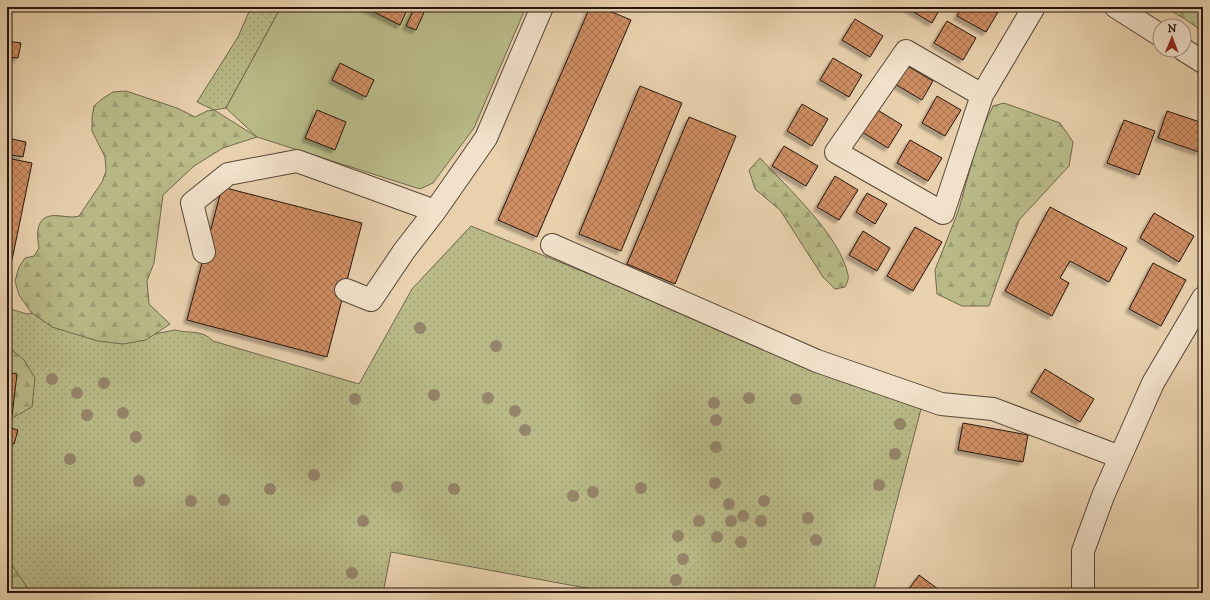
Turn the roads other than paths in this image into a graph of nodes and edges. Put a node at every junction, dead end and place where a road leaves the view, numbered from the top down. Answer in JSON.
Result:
{"nodes":[{"id":1,"x":542,"y":7,"type":"edge"},
{"id":2,"x":1034,"y":7,"type":"edge"},
{"id":3,"x":1116,"y":7,"type":"edge"},
{"id":4,"x":1152,"y":29,"type":"edge"},
{"id":5,"x":1192,"y":55,"type":"edge"},
{"id":6,"x":1203,"y":62,"type":"edge"},
{"id":7,"x":982,"y":95,"type":"junction"},
{"id":8,"x":435,"y":211,"type":"junction"},
{"id":9,"x":552,"y":245,"type":"dead end"},
{"id":10,"x":204,"y":252,"type":"dead end"},
{"id":11,"x":346,"y":290,"type":"dead end"},
{"id":12,"x":1203,"y":298,"type":"edge"},
{"id":13,"x":1120,"y":457,"type":"junction"},
{"id":14,"x":1083,"y":593,"type":"edge"}],
"edges":[{"from":1,"to":8,"type":"street"},
{"from":2,"to":7,"type":"street"},
{"from":3,"to":4,"type":"street"},
{"from":5,"to":6,"type":"street"},
{"from":7,"to":7,"type":"street"},
{"from":8,"to":10,"type":"street"},
{"from":8,"to":11,"type":"street"},
{"from":9,"to":13,"type":"street"},
{"from":12,"to":13,"type":"street"},
{"from":13,"to":14,"type":"street"}]}
